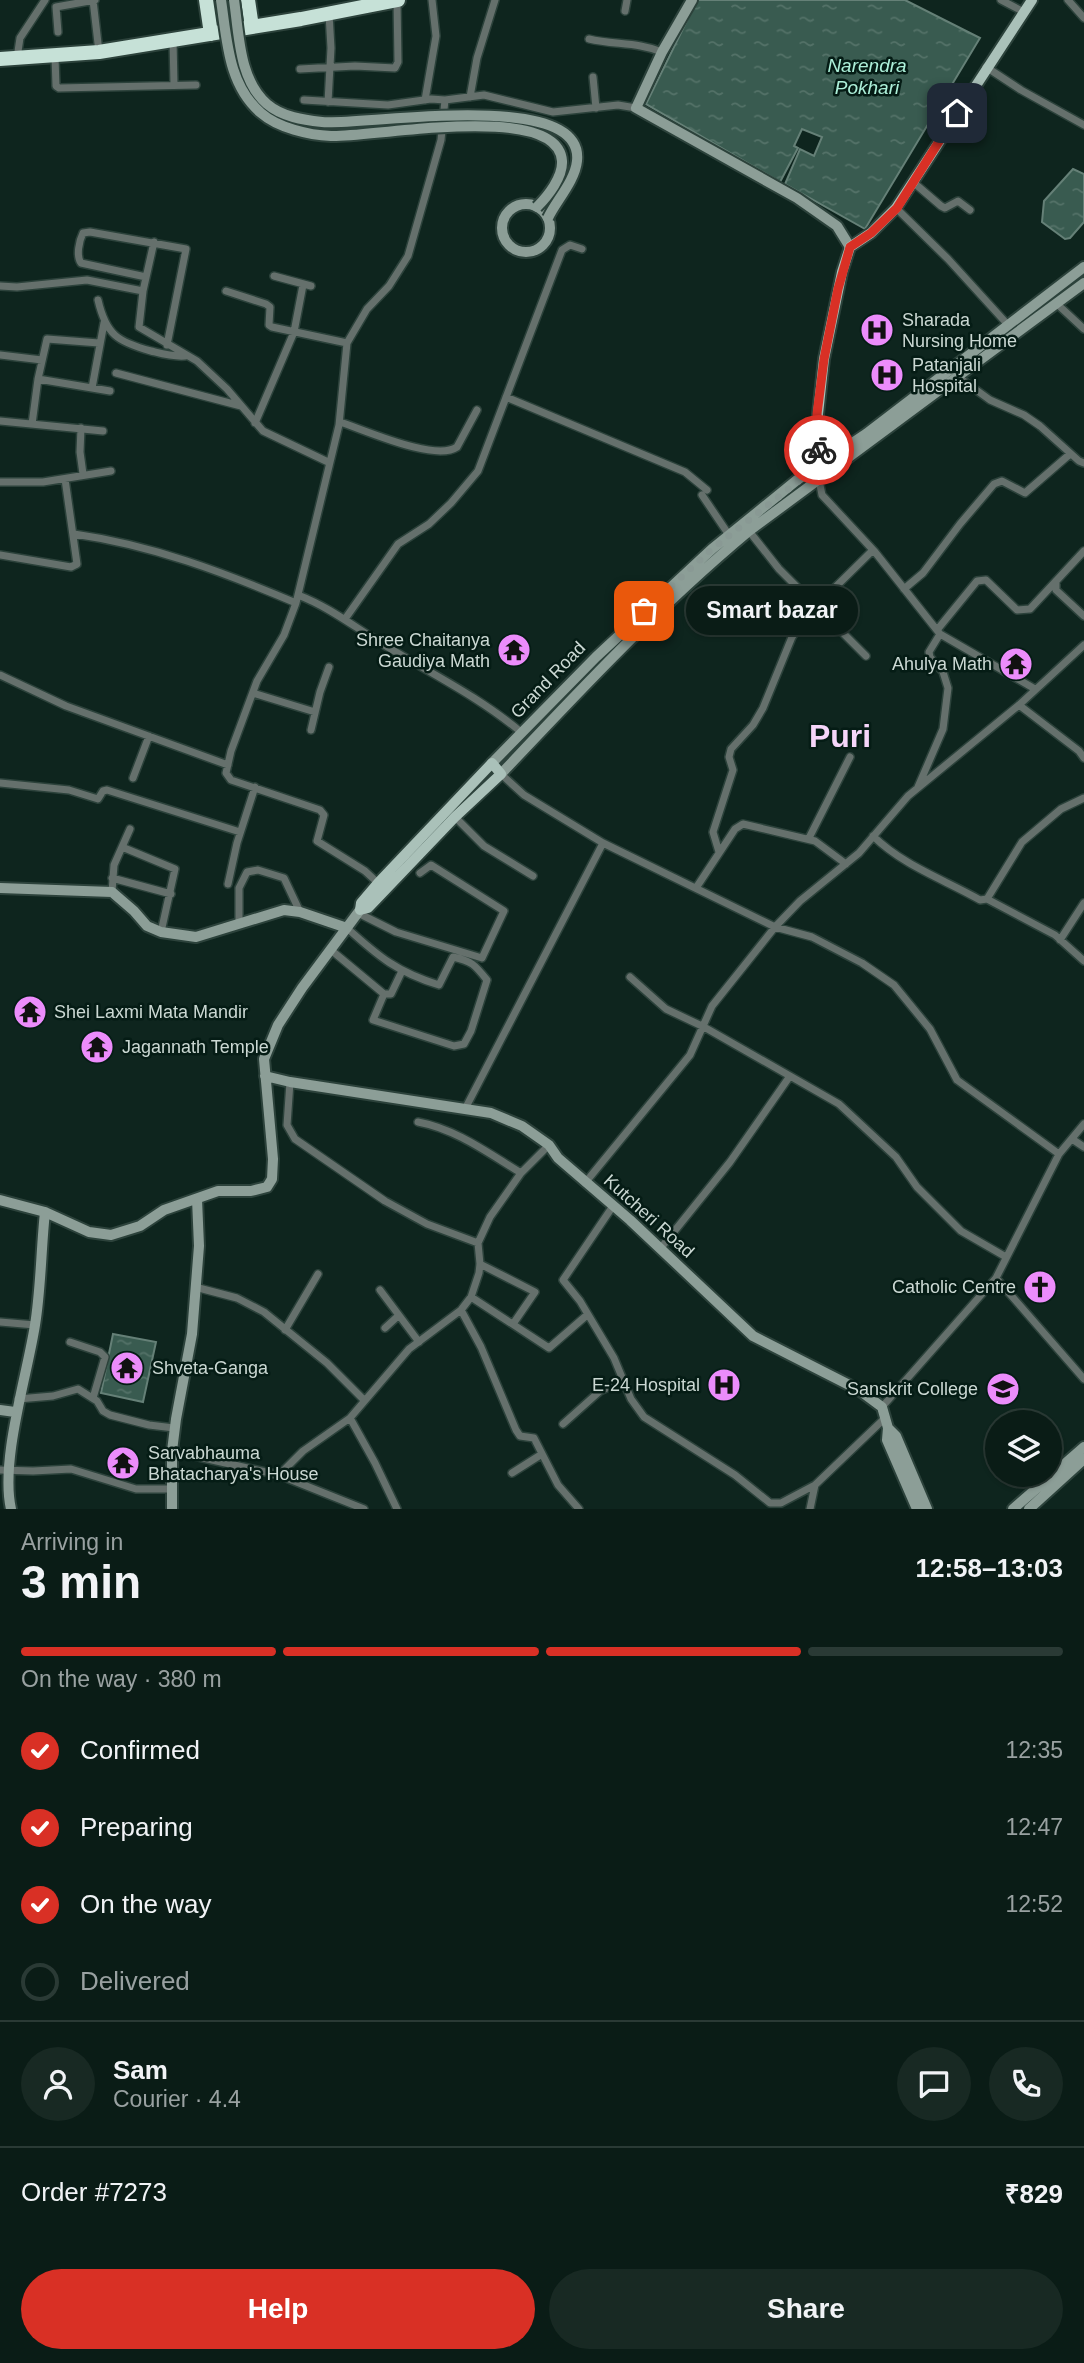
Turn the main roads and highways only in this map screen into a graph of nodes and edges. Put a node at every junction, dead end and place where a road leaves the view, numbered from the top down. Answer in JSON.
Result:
{"nodes":[{"id":1,"x":206,"y":0,"type":"edge"},
{"id":2,"x":221,"y":0,"type":"edge"},
{"id":3,"x":234,"y":0,"type":"edge"},
{"id":4,"x":248,"y":0,"type":"edge"},
{"id":5,"x":397,"y":0,"type":"edge"},
{"id":6,"x":692,"y":0,"type":"edge"},
{"id":7,"x":1032,"y":0,"type":"edge"},
{"id":8,"x":252,"y":27,"type":"junction"},
{"id":9,"x":211,"y":34,"type":"junction"},
{"id":10,"x":0,"y":60,"type":"edge"},
{"id":11,"x":537,"y":207,"type":"junction"},
{"id":12,"x":548,"y":218,"type":"junction"},
{"id":13,"x":850,"y":247,"type":"junction"},
{"id":14,"x":1084,"y":267,"type":"edge"},
{"id":15,"x":1082,"y":289,"type":"edge"},
{"id":16,"x":819,"y":465,"type":"junction"},
{"id":17,"x":819,"y":480,"type":"junction"},
{"id":18,"x":492,"y":763,"type":"junction"},
{"id":19,"x":501,"y":774,"type":"junction"},
{"id":20,"x":0,"y":888,"type":"edge"},
{"id":21,"x":359,"y":912,"type":"junction"},
{"id":22,"x":347,"y":928,"type":"junction"},
{"id":23,"x":265,"y":1076,"type":"junction"},
{"id":24,"x":198,"y":1199,"type":"junction"},
{"id":25,"x":0,"y":1200,"type":"edge"},
{"id":26,"x":46,"y":1212,"type":"junction"},
{"id":27,"x":0,"y":1410,"type":"edge"},
{"id":28,"x":15,"y":1412,"type":"junction"},
{"id":29,"x":885,"y":1418,"type":"junction"},
{"id":30,"x":1084,"y":1447,"type":"edge"},
{"id":31,"x":1084,"y":1460,"type":"edge"},
{"id":32,"x":3,"y":1469,"type":"edge"},
{"id":33,"x":1035,"y":1507,"type":"edge"},
{"id":34,"x":11,"y":1509,"type":"edge"},
{"id":35,"x":172,"y":1509,"type":"edge"},
{"id":36,"x":917,"y":1509,"type":"edge"},
{"id":37,"x":928,"y":1509,"type":"edge"},
{"id":38,"x":1013,"y":1509,"type":"edge"}],
"edges":[{"from":1,"to":9,"type":"highway"},
{"from":2,"to":11,"type":"main road","bridge":true},
{"from":3,"to":12,"type":"main road","bridge":true},
{"from":4,"to":8,"type":"highway"},
{"from":5,"to":8,"type":"highway"},
{"from":6,"to":13,"type":"main road"},
{"from":7,"to":13,"type":"main road"},
{"from":8,"to":9,"type":"highway"},
{"from":9,"to":10,"type":"highway"},
{"from":11,"to":12,"type":"main road","bridge":true},
{"from":11,"to":12,"type":"main road"},
{"from":13,"to":16,"type":"main road"},
{"from":14,"to":16,"type":"main road","name":"Grand Road"},
{"from":15,"to":17,"type":"main road","name":"Grand Road"},
{"from":16,"to":17,"type":"main road"},
{"from":16,"to":18,"type":"main road","name":"Grand Road"},
{"from":17,"to":19,"type":"main road","name":"Grand Road"},
{"from":18,"to":19,"type":"main road"},
{"from":18,"to":21,"type":"main road","name":"Grand Road"},
{"from":19,"to":21,"type":"main road","name":"Grand Road"},
{"from":20,"to":22,"type":"main road"},
{"from":21,"to":22,"type":"main road","name":"Grand Road"},
{"from":22,"to":23,"type":"main road","name":"Grand Road"},
{"from":23,"to":24,"type":"main road","name":"Grand Road"},
{"from":23,"to":29,"type":"main road","name":"Kutcheri Road"},
{"from":24,"to":26,"type":"main road","name":"Grand Road"},
{"from":24,"to":35,"type":"main road"},
{"from":25,"to":26,"type":"main road","name":"Grand Road"},
{"from":26,"to":28,"type":"main road"},
{"from":27,"to":28,"type":"main road"},
{"from":28,"to":32,"type":"main road"},
{"from":29,"to":36,"type":"main road"},
{"from":29,"to":37,"type":"main road","name":"Kutcheri Road"},
{"from":30,"to":38,"type":"main road"},
{"from":31,"to":33,"type":"main road"},
{"from":32,"to":34,"type":"main road"}]}
